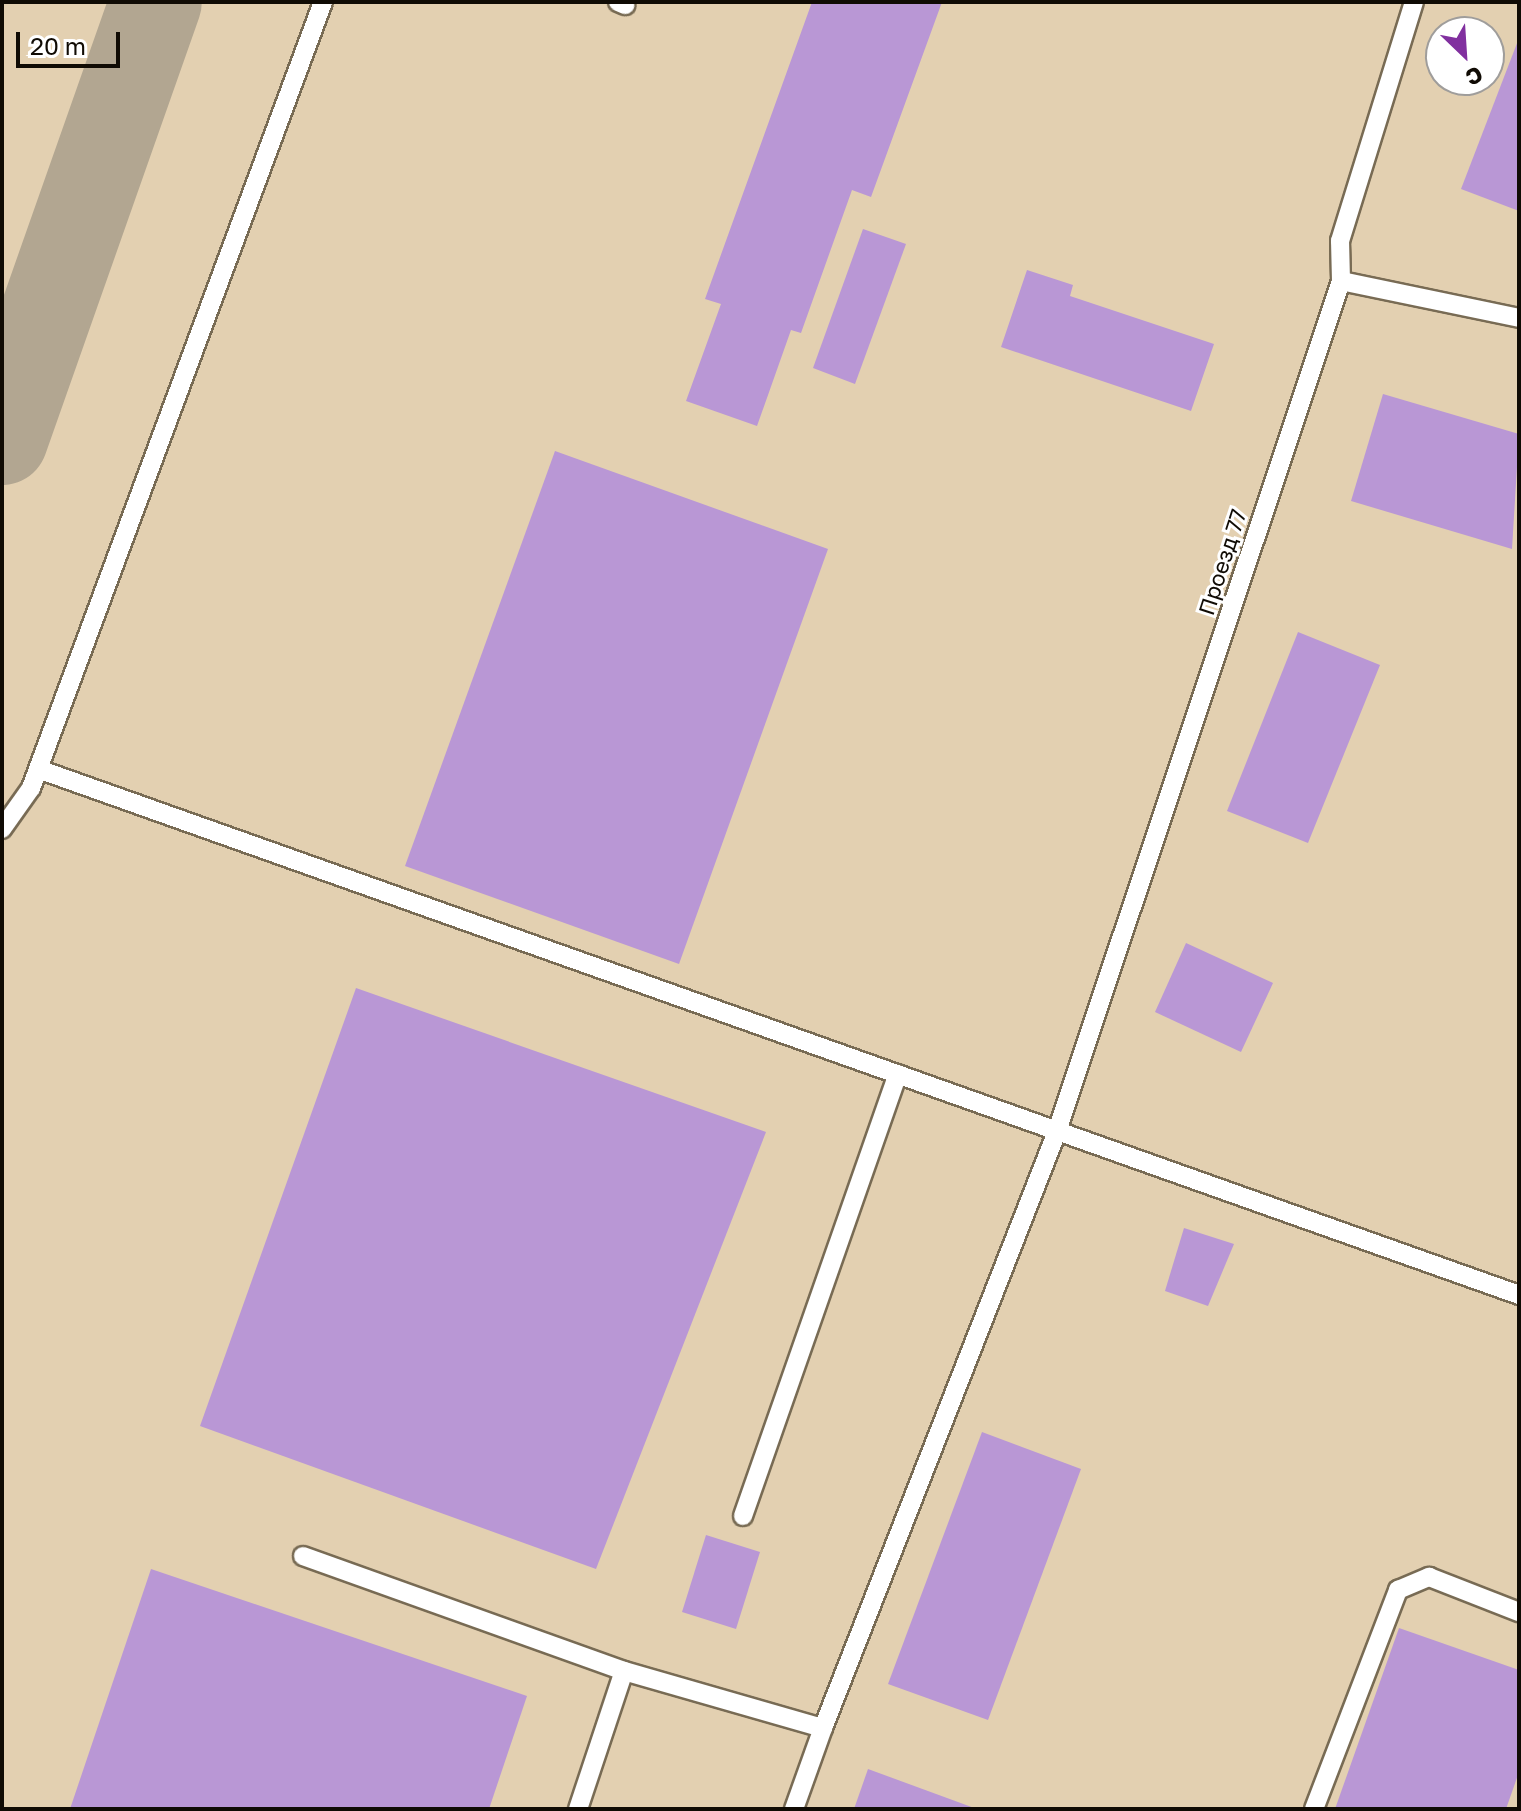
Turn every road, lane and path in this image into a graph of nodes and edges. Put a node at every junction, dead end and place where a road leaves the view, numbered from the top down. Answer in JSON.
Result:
{"nodes":[{"id":1,"x":323,"y":2,"type":"edge"},
{"id":2,"x":1414,"y":2,"type":"edge"},
{"id":3,"x":1341,"y":281,"type":"junction"},
{"id":4,"x":1519,"y":318,"type":"edge"},
{"id":5,"x":38,"y":769,"type":"junction"},
{"id":6,"x":2,"y":829,"type":"edge"},
{"id":7,"x":898,"y":1074,"type":"junction"},
{"id":8,"x":1056,"y":1134,"type":"junction"},
{"id":9,"x":1519,"y":1295,"type":"edge"},
{"id":10,"x":743,"y":1516,"type":"dead end"},
{"id":11,"x":303,"y":1556,"type":"dead end"},
{"id":12,"x":1519,"y":1612,"type":"edge"},
{"id":13,"x":624,"y":1671,"type":"junction"},
{"id":14,"x":823,"y":1728,"type":"junction"},
{"id":15,"x":578,"y":1809,"type":"edge"},
{"id":16,"x":794,"y":1809,"type":"edge"},
{"id":17,"x":1314,"y":1809,"type":"edge"}],
"edges":[{"from":1,"to":5,"type":"lane"},
{"from":2,"to":3,"type":"lane","name":"Проезд 77"},
{"from":3,"to":4,"type":"lane"},
{"from":3,"to":8,"type":"lane","name":"Проезд 77"},
{"from":5,"to":6,"type":"lane"},
{"from":5,"to":7,"type":"lane"},
{"from":7,"to":8,"type":"lane"},
{"from":7,"to":10,"type":"lane"},
{"from":8,"to":9,"type":"lane"},
{"from":8,"to":14,"type":"lane","name":"Проезд 77"},
{"from":11,"to":13,"type":"lane"},
{"from":12,"to":17,"type":"lane"},
{"from":13,"to":14,"type":"lane"},
{"from":13,"to":15,"type":"lane"},
{"from":14,"to":16,"type":"lane","name":"Проезд 77"}]}
